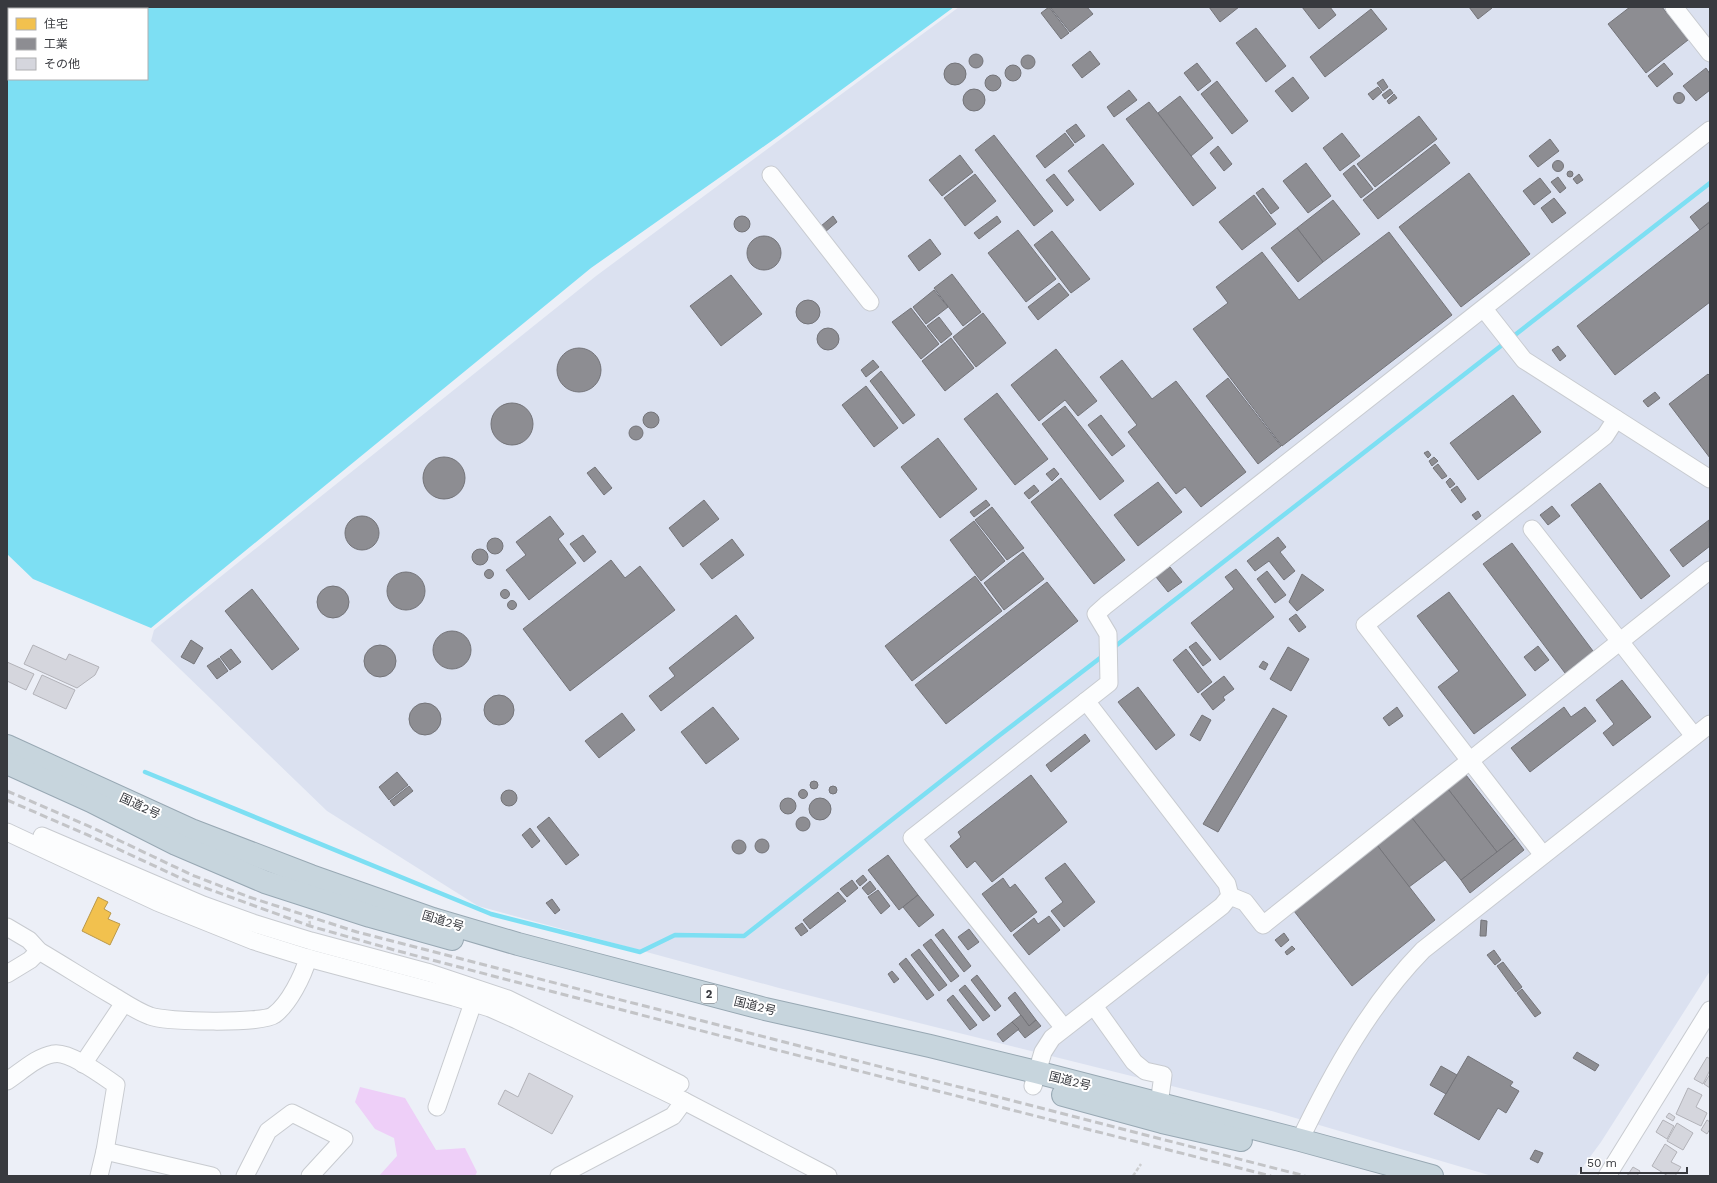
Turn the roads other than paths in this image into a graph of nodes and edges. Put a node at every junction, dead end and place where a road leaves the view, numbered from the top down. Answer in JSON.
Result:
{"nodes":[{"id":1,"x":1674,"y":7,"type":"edge"},
{"id":2,"x":1710,"y":53,"type":"edge"},
{"id":3,"x":1710,"y":130,"type":"edge"},
{"id":4,"x":771,"y":175,"type":"dead end"},
{"id":5,"x":870,"y":302,"type":"dead end"},
{"id":6,"x":1484,"y":309,"type":"junction"},
{"id":7,"x":1616,"y":419,"type":"junction"},
{"id":8,"x":1710,"y":479,"type":"edge"},
{"id":9,"x":1532,"y":529,"type":"dead end"},
{"id":10,"x":1710,"y":570,"type":"edge"},
{"id":11,"x":1620,"y":642,"type":"junction"},
{"id":12,"x":1086,"y":701,"type":"junction"},
{"id":13,"x":1710,"y":724,"type":"edge"},
{"id":14,"x":1694,"y":736,"type":"junction"},
{"id":15,"x":7,"y":746,"type":"edge"},
{"id":16,"x":1470,"y":761,"type":"junction"},
{"id":17,"x":7,"y":763,"type":"edge"},
{"id":18,"x":7,"y":820,"type":"edge"},
{"id":19,"x":7,"y":832,"type":"edge"},
{"id":20,"x":1543,"y":855,"type":"junction"},
{"id":21,"x":1230,"y":896,"type":"junction"},
{"id":22,"x":7,"y":927,"type":"edge"},
{"id":23,"x":39,"y":951,"type":"junction"},
{"id":24,"x":308,"y":958,"type":"junction"},
{"id":25,"x":7,"y":974,"type":"edge"},
{"id":26,"x":124,"y":1003,"type":"junction"},
{"id":27,"x":473,"y":1003,"type":"junction"},
{"id":28,"x":1094,"y":1006,"type":"junction"},
{"id":29,"x":1710,"y":1010,"type":"edge"},
{"id":30,"x":1064,"y":1028,"type":"junction"},
{"id":31,"x":83,"y":1064,"type":"junction"},
{"id":32,"x":1035,"y":1079,"type":"junction"},
{"id":33,"x":7,"y":1081,"type":"edge"},
{"id":34,"x":680,"y":1084,"type":"dead end"},
{"id":35,"x":684,"y":1101,"type":"junction"},
{"id":36,"x":1159,"y":1104,"type":"junction"},
{"id":37,"x":437,"y":1107,"type":"dead end"},
{"id":38,"x":1300,"y":1140,"type":"junction"},
{"id":39,"x":105,"y":1151,"type":"junction"},
{"id":40,"x":99,"y":1176,"type":"edge"},
{"id":41,"x":212,"y":1176,"type":"edge"},
{"id":42,"x":245,"y":1176,"type":"edge"},
{"id":43,"x":310,"y":1176,"type":"edge"},
{"id":44,"x":559,"y":1176,"type":"edge"},
{"id":45,"x":828,"y":1176,"type":"edge"},
{"id":46,"x":1384,"y":1176,"type":"edge"},
{"id":47,"x":1432,"y":1176,"type":"edge"},
{"id":48,"x":1607,"y":1176,"type":"edge"}],
"edges":[{"from":1,"to":2,"type":"street"},
{"from":3,"to":6,"type":"street"},
{"from":4,"to":5,"type":"street"},
{"from":6,"to":7,"type":"street"},
{"from":6,"to":12,"type":"street"},
{"from":7,"to":8,"type":"street"},
{"from":7,"to":16,"type":"street"},
{"from":9,"to":11,"type":"street"},
{"from":10,"to":11,"type":"street"},
{"from":11,"to":14,"type":"street"},
{"from":11,"to":16,"type":"street"},
{"from":12,"to":21,"type":"street"},
{"from":12,"to":30,"type":"street"},
{"from":13,"to":14,"type":"street"},
{"from":14,"to":20,"type":"street"},
{"from":15,"to":32,"type":"highway","name":"国道2号","number":"2"},
{"from":16,"to":20,"type":"street"},
{"from":16,"to":21,"type":"street"},
{"from":17,"to":32,"type":"highway","name":"国道2号","number":"2"},
{"from":18,"to":34,"type":"street"},
{"from":19,"to":24,"type":"street"},
{"from":20,"to":38,"type":"street"},
{"from":21,"to":28,"type":"street"},
{"from":22,"to":23,"type":"street"},
{"from":23,"to":25,"type":"street"},
{"from":23,"to":26,"type":"street"},
{"from":24,"to":26,"type":"street"},
{"from":24,"to":27,"type":"street"},
{"from":26,"to":31,"type":"street"},
{"from":27,"to":35,"type":"street"},
{"from":27,"to":37,"type":"street"},
{"from":28,"to":30,"type":"street"},
{"from":28,"to":36,"type":"street"},
{"from":29,"to":48,"type":"street"},
{"from":30,"to":32,"type":"street"},
{"from":31,"to":33,"type":"street"},
{"from":31,"to":39,"type":"street"},
{"from":32,"to":36,"type":"highway","name":"国道2号","number":"2"},
{"from":32,"to":46,"type":"highway","name":"国道2号","number":"2"},
{"from":35,"to":44,"type":"street"},
{"from":35,"to":45,"type":"street"},
{"from":36,"to":38,"type":"highway","name":"国道2号","number":"2"},
{"from":38,"to":47,"type":"highway","name":"国道2号","number":"2"},
{"from":39,"to":40,"type":"street"},
{"from":39,"to":41,"type":"street"},
{"from":42,"to":43,"type":"street"}]}
